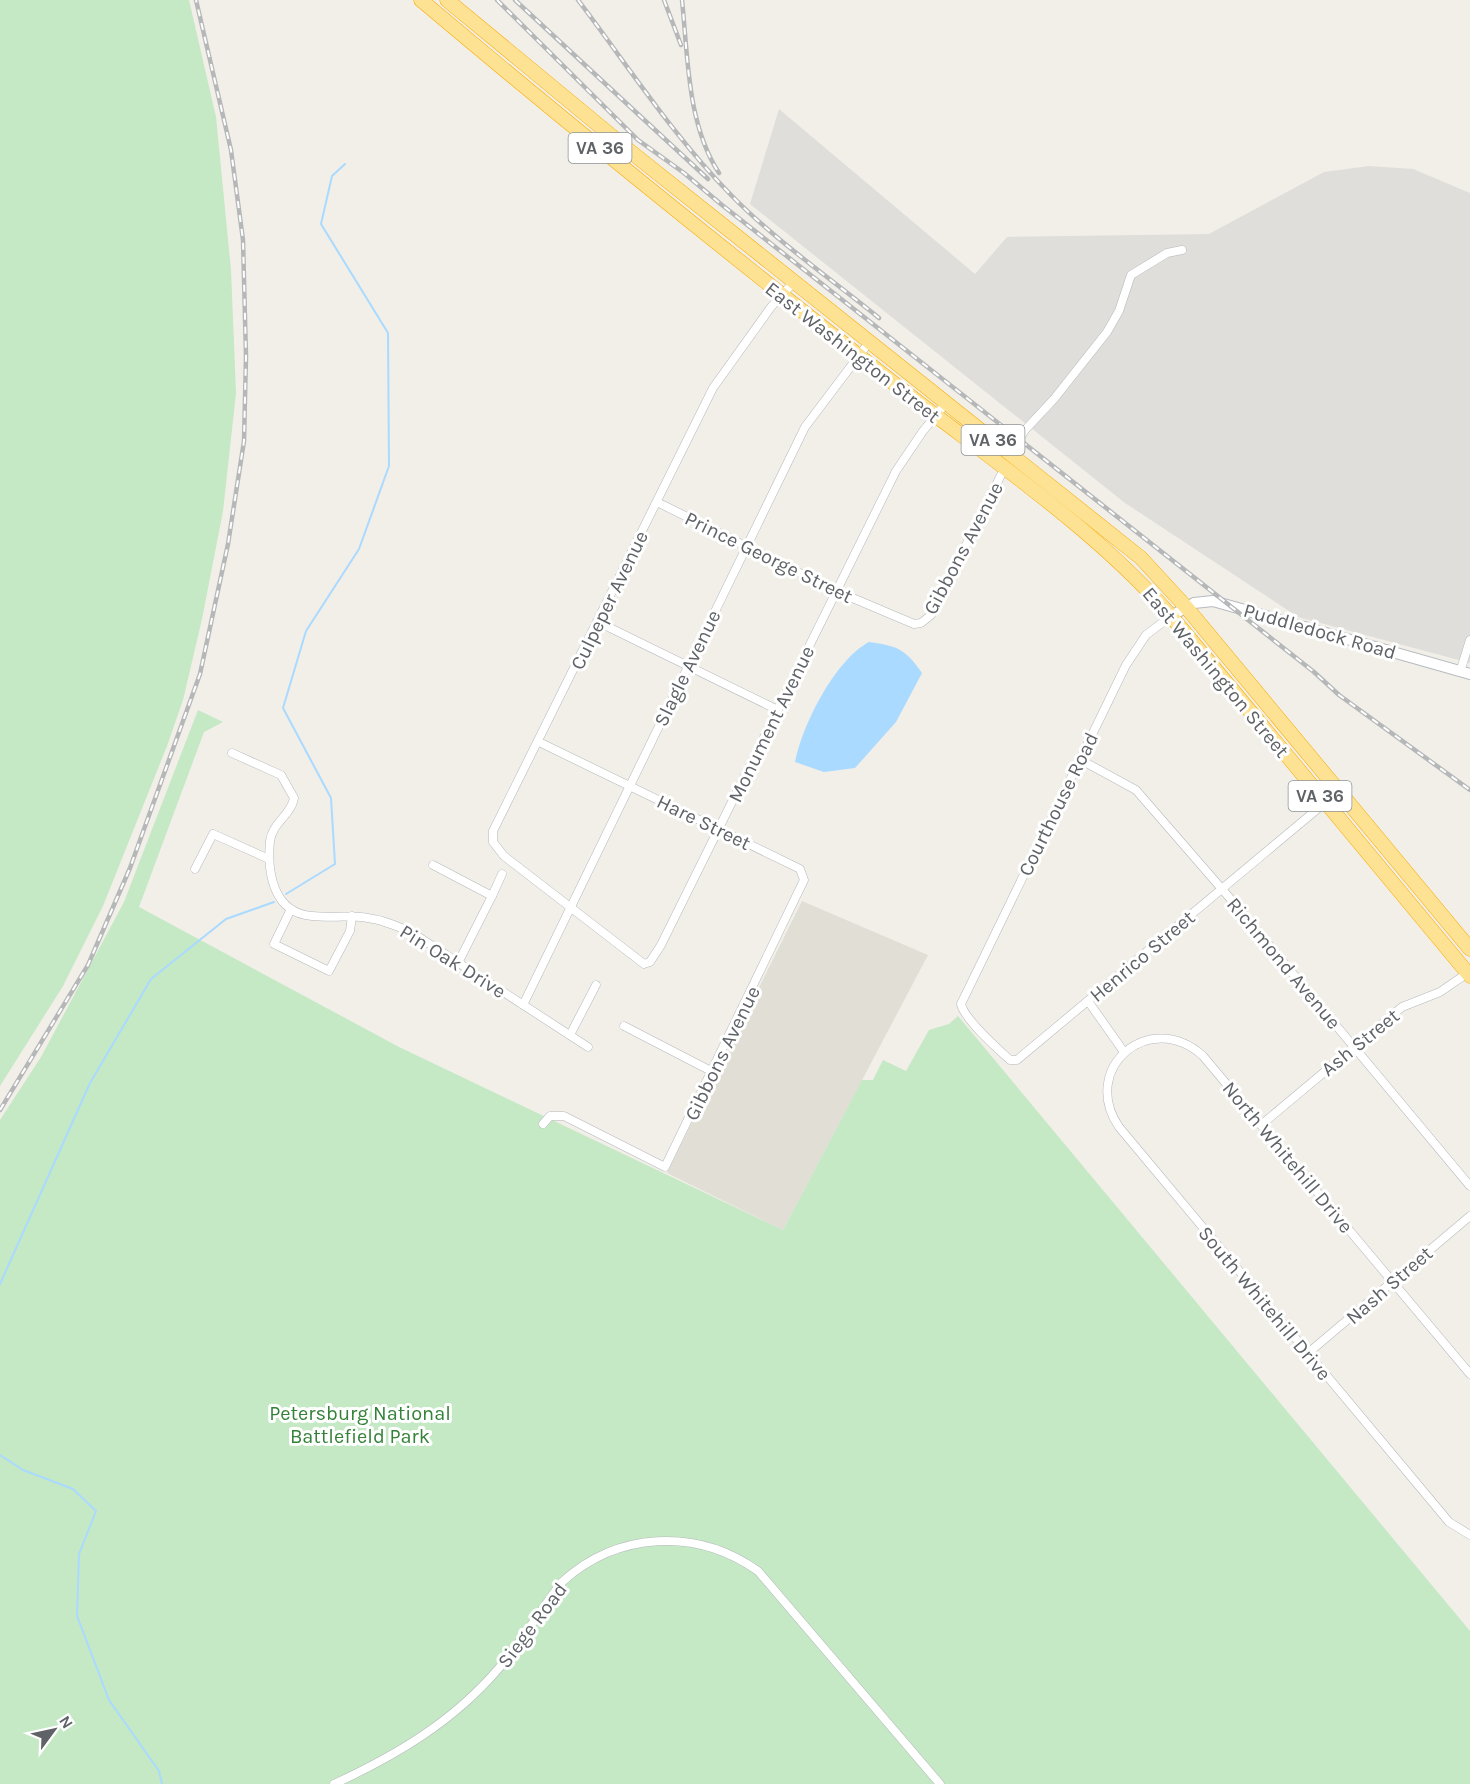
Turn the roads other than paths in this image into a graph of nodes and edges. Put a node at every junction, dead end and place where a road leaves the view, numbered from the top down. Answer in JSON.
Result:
{"nodes":[{"id":1,"x":421,"y":0,"type":"edge"},
{"id":2,"x":447,"y":0,"type":"edge"},
{"id":3,"x":1182,"y":250,"type":"dead end"},
{"id":4,"x":794,"y":282,"type":"junction"},
{"id":5,"x":781,"y":295,"type":"junction"},
{"id":6,"x":870,"y":341,"type":"junction"},
{"id":7,"x":858,"y":356,"type":"junction"},
{"id":8,"x":946,"y":403,"type":"junction"},
{"id":9,"x":935,"y":416,"type":"junction"},
{"id":10,"x":1010,"y":453,"type":"junction"},
{"id":11,"x":1004,"y":470,"type":"junction"},
{"id":12,"x":657,"y":502,"type":"junction"},
{"id":13,"x":747,"y":547,"type":"junction"},
{"id":14,"x":837,"y":591,"type":"junction"},
{"id":15,"x":1186,"y":607,"type":"junction"},
{"id":16,"x":881,"y":612,"type":"joint"},
{"id":17,"x":1171,"y":616,"type":"junction"},
{"id":18,"x":598,"y":622,"type":"junction"},
{"id":19,"x":1470,"y":642,"type":"edge"},
{"id":20,"x":688,"y":666,"type":"junction"},
{"id":21,"x":1465,"y":673,"type":"edge"},
{"id":22,"x":778,"y":710,"type":"junction"},
{"id":23,"x":539,"y":742,"type":"junction"},
{"id":24,"x":232,"y":753,"type":"dead end"},
{"id":25,"x":1081,"y":760,"type":"junction"},
{"id":26,"x":629,"y":786,"type":"junction"},
{"id":27,"x":1339,"y":791,"type":"junction"},
{"id":28,"x":1325,"y":802,"type":"junction"},
{"id":29,"x":719,"y":830,"type":"junction"},
{"id":30,"x":269,"y":859,"type":"junction"},
{"id":31,"x":433,"y":865,"type":"dead end"},
{"id":32,"x":195,"y":869,"type":"dead end"},
{"id":33,"x":502,"y":874,"type":"dead end"},
{"id":34,"x":1222,"y":889,"type":"junction"},
{"id":35,"x":492,"y":896,"type":"junction"},
{"id":36,"x":569,"y":907,"type":"junction"},
{"id":37,"x":291,"y":909,"type":"junction"},
{"id":38,"x":352,"y":916,"type":"junction"},
{"id":39,"x":777,"y":939,"type":"joint"},
{"id":40,"x":1470,"y":949,"type":"edge"},
{"id":41,"x":459,"y":961,"type":"junction"},
{"id":42,"x":1469,"y":973,"type":"edge"},
{"id":43,"x":596,"y":985,"type":"dead end"},
{"id":44,"x":1088,"y":1001,"type":"junction"},
{"id":45,"x":523,"y":1005,"type":"junction"},
{"id":46,"x":624,"y":1026,"type":"dead end"},
{"id":47,"x":570,"y":1035,"type":"junction"},
{"id":48,"x":588,"y":1047,"type":"dead end"},
{"id":49,"x":1354,"y":1047,"type":"junction"},
{"id":50,"x":1124,"y":1053,"type":"junction"},
{"id":51,"x":1013,"y":1061,"type":"joint"},
{"id":52,"x":713,"y":1072,"type":"junction"},
{"id":53,"x":543,"y":1124,"type":"dead end"},
{"id":54,"x":1261,"y":1125,"type":"junction"},
{"id":55,"x":1470,"y":1186,"type":"edge"},
{"id":56,"x":1470,"y":1216,"type":"edge"},
{"id":57,"x":1393,"y":1282,"type":"junction"},
{"id":58,"x":1307,"y":1354,"type":"junction"},
{"id":59,"x":1470,"y":1374,"type":"edge"},
{"id":60,"x":1470,"y":1535,"type":"edge"},
{"id":61,"x":334,"y":1784,"type":"edge"},
{"id":62,"x":940,"y":1784,"type":"edge"}],
"edges":[{"from":1,"to":5,"type":"highway","name":"East Washington Street","number":"VA 36"},
{"from":2,"to":4,"type":"highway","name":"East Washington Street","number":"VA 36"},
{"from":3,"to":10,"type":"street","name":"Gibbons Avenue"},
{"from":4,"to":5,"type":"street","name":"Culpeper Avenue"},
{"from":4,"to":6,"type":"highway","name":"East Washington Street","number":"VA 36"},
{"from":5,"to":7,"type":"highway","name":"East Washington Street","number":"VA 36"},
{"from":5,"to":12,"type":"street","name":"Culpeper Avenue"},
{"from":6,"to":7,"type":"street","name":"Slagle Avenue"},
{"from":6,"to":8,"type":"highway","name":"East Washington Street","number":"VA 36"},
{"from":7,"to":9,"type":"highway","name":"East Washington Street","number":"VA 36"},
{"from":7,"to":13,"type":"street","name":"Slagle Avenue"},
{"from":8,"to":9,"type":"street","name":"Monument Avenue"},
{"from":8,"to":10,"type":"highway","name":"East Washington Street","number":"VA 36"},
{"from":9,"to":11,"type":"highway","name":"East Washington Street","number":"VA 36"},
{"from":9,"to":14,"type":"street","name":"Monument Avenue"},
{"from":10,"to":11,"type":"street","name":"Gibbons Avenue"},
{"from":10,"to":15,"type":"highway","name":"East Washington Street","number":"VA 36"},
{"from":11,"to":16,"type":"street","name":"Gibbons Avenue"},
{"from":11,"to":17,"type":"highway","name":"East Washington Street","number":"VA 36"},
{"from":12,"to":13,"type":"street","name":"Prince George Street"},
{"from":12,"to":18,"type":"street","name":"Culpeper Avenue"},
{"from":13,"to":14,"type":"street","name":"Prince George Street"},
{"from":13,"to":20,"type":"street","name":"Slagle Avenue"},
{"from":14,"to":16,"type":"street","name":"Prince George Street"},
{"from":14,"to":22,"type":"street","name":"Monument Avenue"},
{"from":15,"to":17,"type":"main road","name":"Puddledock Road"},
{"from":15,"to":21,"type":"main road","name":"Puddledock Road"},
{"from":15,"to":27,"type":"highway","name":"East Washington Street","number":"VA 36"},
{"from":17,"to":25,"type":"street","name":"Courthouse Road"},
{"from":17,"to":28,"type":"highway","name":"East Washington Street","number":"VA 36"},
{"from":18,"to":20,"type":"street"},
{"from":18,"to":23,"type":"street","name":"Culpeper Avenue"},
{"from":19,"to":21,"type":"street"},
{"from":20,"to":22,"type":"street"},
{"from":20,"to":26,"type":"street","name":"Slagle Avenue"},
{"from":22,"to":29,"type":"street","name":"Monument Avenue"},
{"from":23,"to":26,"type":"street","name":"Hare Street"},
{"from":23,"to":36,"type":"street","name":"Culpeper Avenue"},
{"from":24,"to":30,"type":"street"},
{"from":25,"to":34,"type":"street","name":"Richmond Avenue"},
{"from":25,"to":51,"type":"street","name":"Courthouse Road"},
{"from":26,"to":29,"type":"street","name":"Hare Street"},
{"from":26,"to":36,"type":"street","name":"Slagle Avenue"},
{"from":27,"to":28,"type":"street","name":"Henrico Street"},
{"from":27,"to":40,"type":"highway","name":"East Washington Street","number":"VA 36"},
{"from":28,"to":34,"type":"street","name":"Henrico Street"},
{"from":28,"to":42,"type":"highway","name":"East Washington Street","number":"VA 36"},
{"from":29,"to":36,"type":"street","name":"Monument Avenue"},
{"from":29,"to":39,"type":"street","name":"Hare Street"},
{"from":30,"to":32,"type":"street"},
{"from":30,"to":37,"type":"street"},
{"from":31,"to":35,"type":"street"},
{"from":33,"to":35,"type":"street"},
{"from":34,"to":44,"type":"street","name":"Henrico Street"},
{"from":34,"to":49,"type":"street","name":"Richmond Avenue"},
{"from":35,"to":41,"type":"street"},
{"from":36,"to":45,"type":"street","name":"Slagle Avenue"},
{"from":37,"to":38,"type":"street","name":"Pin Oak Drive"},
{"from":37,"to":38,"type":"street"},
{"from":38,"to":41,"type":"street","name":"Pin Oak Drive"},
{"from":39,"to":52,"type":"street","name":"Gibbons Avenue"},
{"from":41,"to":45,"type":"street","name":"Pin Oak Drive"},
{"from":42,"to":49,"type":"street","name":"Ash Street"},
{"from":43,"to":47,"type":"street"},
{"from":44,"to":50,"type":"street"},
{"from":44,"to":51,"type":"street","name":"Henrico Street"},
{"from":45,"to":47,"type":"street","name":"Pin Oak Drive"},
{"from":46,"to":52,"type":"street"},
{"from":47,"to":48,"type":"street","name":"Pin Oak Drive"},
{"from":49,"to":54,"type":"street","name":"Ash Street"},
{"from":49,"to":55,"type":"street","name":"Richmond Avenue"},
{"from":50,"to":54,"type":"street","name":"North Whitehill Drive"},
{"from":50,"to":58,"type":"street","name":"South Whitehill Drive"},
{"from":52,"to":53,"type":"street","name":"Gibbons Avenue"},
{"from":54,"to":57,"type":"street","name":"North Whitehill Drive"},
{"from":56,"to":57,"type":"street","name":"Nash Street"},
{"from":57,"to":58,"type":"street","name":"Nash Street"},
{"from":57,"to":59,"type":"street","name":"North Whitehill Drive"},
{"from":58,"to":60,"type":"street","name":"South Whitehill Drive"},
{"from":61,"to":62,"type":"street","name":"Siege Road"}]}
